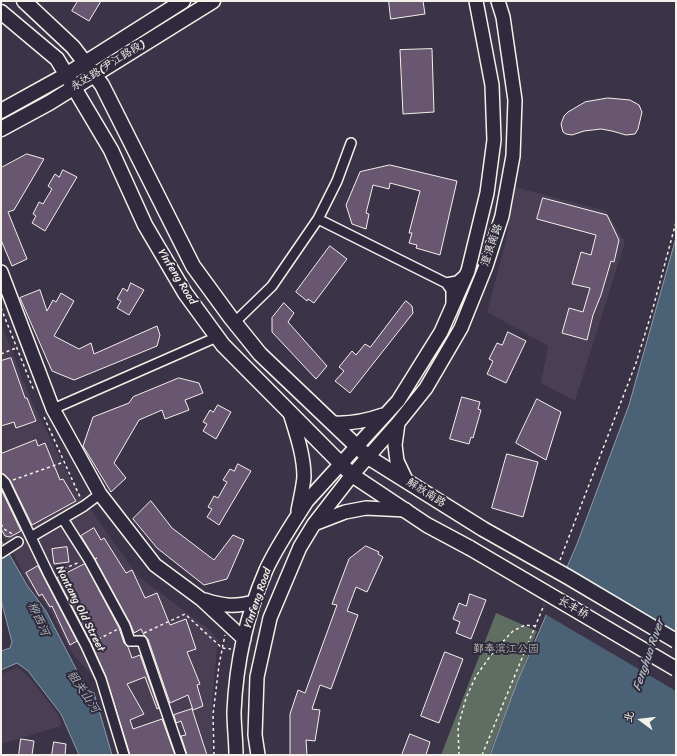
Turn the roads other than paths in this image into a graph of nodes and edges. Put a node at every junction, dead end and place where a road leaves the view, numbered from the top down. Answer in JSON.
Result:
{"nodes":[{"id":1,"x":24,"y":1,"type":"edge"},
{"id":2,"x":183,"y":1,"type":"edge"},
{"id":3,"x":213,"y":1,"type":"edge"},
{"id":4,"x":476,"y":1,"type":"edge"},
{"id":5,"x":498,"y":1,"type":"edge"},
{"id":6,"x":1,"y":12,"type":"edge"},
{"id":7,"x":85,"y":63,"type":"junction"},
{"id":8,"x":66,"y":75,"type":"junction"},
{"id":9,"x":94,"y":75,"type":"junction"},
{"id":10,"x":74,"y":87,"type":"junction"},
{"id":11,"x":1,"y":110,"type":"edge"},
{"id":12,"x":1,"y":129,"type":"edge"},
{"id":13,"x":351,"y":143,"type":"dead end"},
{"id":14,"x":318,"y":219,"type":"junction"},
{"id":15,"x":468,"y":271,"type":"junction"},
{"id":16,"x":1,"y":272,"type":"edge"},
{"id":17,"x":446,"y":283,"type":"junction"},
{"id":18,"x":451,"y":309,"type":"junction"},
{"id":19,"x":235,"y":322,"type":"junction"},
{"id":20,"x":217,"y":337,"type":"junction"},
{"id":21,"x":52,"y":409,"type":"junction"},
{"id":22,"x":290,"y":413,"type":"junction"},
{"id":23,"x":387,"y":414,"type":"junction"},
{"id":24,"x":333,"y":423,"type":"junction"},
{"id":25,"x":398,"y":423,"type":"junction"},
{"id":26,"x":357,"y":446,"type":"junction"},
{"id":27,"x":368,"y":457,"type":"junction"},
{"id":28,"x":341,"y":464,"type":"junction"},
{"id":29,"x":352,"y":475,"type":"junction"},
{"id":30,"x":406,"y":480,"type":"junction"},
{"id":31,"x":3,"y":481,"type":"edge"},
{"id":32,"x":100,"y":494,"type":"junction"},
{"id":33,"x":406,"y":510,"type":"junction"},
{"id":34,"x":296,"y":517,"type":"junction"},
{"id":35,"x":63,"y":519,"type":"junction"},
{"id":36,"x":314,"y":524,"type":"junction"},
{"id":37,"x":31,"y":537,"type":"junction"},
{"id":38,"x":17,"y":540,"type":"road end"},
{"id":39,"x":1,"y":553,"type":"edge"},
{"id":40,"x":201,"y":599,"type":"junction"},
{"id":41,"x":254,"y":602,"type":"junction"},
{"id":42,"x":244,"y":639,"type":"junction"},
{"id":43,"x":676,"y":641,"type":"edge"},
{"id":44,"x":676,"y":669,"type":"edge"},
{"id":45,"x":124,"y":755,"type":"edge"},
{"id":46,"x":181,"y":755,"type":"edge"},
{"id":47,"x":236,"y":755,"type":"edge"},
{"id":48,"x":258,"y":755,"type":"edge"}],
"edges":[{"from":1,"to":7,"type":"main road","name":"Yinfeng Road"},
{"from":2,"to":7,"type":"main road","name":"永达路(尹江路段)"},
{"from":3,"to":9,"type":"main road","name":"永达路(尹江路段)"},
{"from":4,"to":15,"type":"main road","name":"澄浪南路"},
{"from":5,"to":25,"type":"main road","name":"澄浪南路"},
{"from":6,"to":8,"type":"main road","name":"Yinfeng Road"},
{"from":7,"to":8,"type":"main road","name":"永达路(尹江路段)"},
{"from":7,"to":9,"type":"main road","name":"Yinfeng Road"},
{"from":8,"to":10,"type":"main road","name":"Yinfeng Road"},
{"from":8,"to":11,"type":"main road","name":"永达路(尹江路段)"},
{"from":9,"to":10,"type":"main road","name":"永达路(尹江路段)"},
{"from":9,"to":19,"type":"main road","name":"Yinfeng Road"},
{"from":10,"to":12,"type":"main road","name":"永达路(尹江路段)"},
{"from":10,"to":20,"type":"main road","name":"Yinfeng Road"},
{"from":13,"to":14,"type":"street"},
{"from":14,"to":17,"type":"street"},
{"from":14,"to":19,"type":"street"},
{"from":15,"to":17,"type":"street"},
{"from":15,"to":18,"type":"main road","name":"澄浪南路"},
{"from":16,"to":21,"type":"main road"},
{"from":17,"to":18,"type":"street"},
{"from":18,"to":23,"type":"main road","name":"澄浪南路"},
{"from":19,"to":24,"type":"main road","name":"Yinfeng Road"},
{"from":20,"to":21,"type":"street"},
{"from":20,"to":22,"type":"main road","name":"Yinfeng Road"},
{"from":21,"to":32,"type":"main road"},
{"from":22,"to":28,"type":"main road","name":"Yinfeng Road"},
{"from":22,"to":34,"type":"main road"},
{"from":23,"to":24,"type":"main road"},
{"from":23,"to":26,"type":"main road","name":"澄浪南路"},
{"from":24,"to":26,"type":"main road","name":"Yinfeng Road"},
{"from":25,"to":27,"type":"main road","name":"澄浪南路"},
{"from":25,"to":30,"type":"main road"},
{"from":26,"to":27,"type":"main road","name":"Yinfeng Road"},
{"from":26,"to":28,"type":"main road","name":"Yinfeng Road"},
{"from":27,"to":29,"type":"main road","name":"Yinfeng Road"},
{"from":27,"to":30,"type":"main road","name":"解放南路"},
{"from":28,"to":29,"type":"main road","name":"Yinfeng Road"},
{"from":28,"to":34,"type":"main road","name":"Yinfeng Road"},
{"from":29,"to":33,"type":"main road","name":"长丰桥"},
{"from":29,"to":36,"type":"main road","name":"Yinfeng Road"},
{"from":30,"to":43,"type":"main road","name":"解放南路","bridge":true},
{"from":31,"to":37,"type":"street","name":"Nantang Old Street"},
{"from":32,"to":35,"type":"street"},
{"from":32,"to":40,"type":"main road"},
{"from":33,"to":36,"type":"main road"},
{"from":33,"to":44,"type":"main road","name":"长丰桥","bridge":true},
{"from":34,"to":41,"type":"main road","name":"Yinfeng Road"},
{"from":35,"to":37,"type":"street"},
{"from":35,"to":46,"type":"street"},
{"from":36,"to":48,"type":"main road","name":"Yinfeng Road"},
{"from":37,"to":45,"type":"street","name":"Nantang Old Street"},
{"from":38,"to":39,"type":"street"},
{"from":40,"to":41,"type":"main road"},
{"from":40,"to":42,"type":"main road"},
{"from":41,"to":42,"type":"main road","name":"Yinfeng Road"},
{"from":42,"to":47,"type":"main road","name":"Yinfeng Road"}]}
